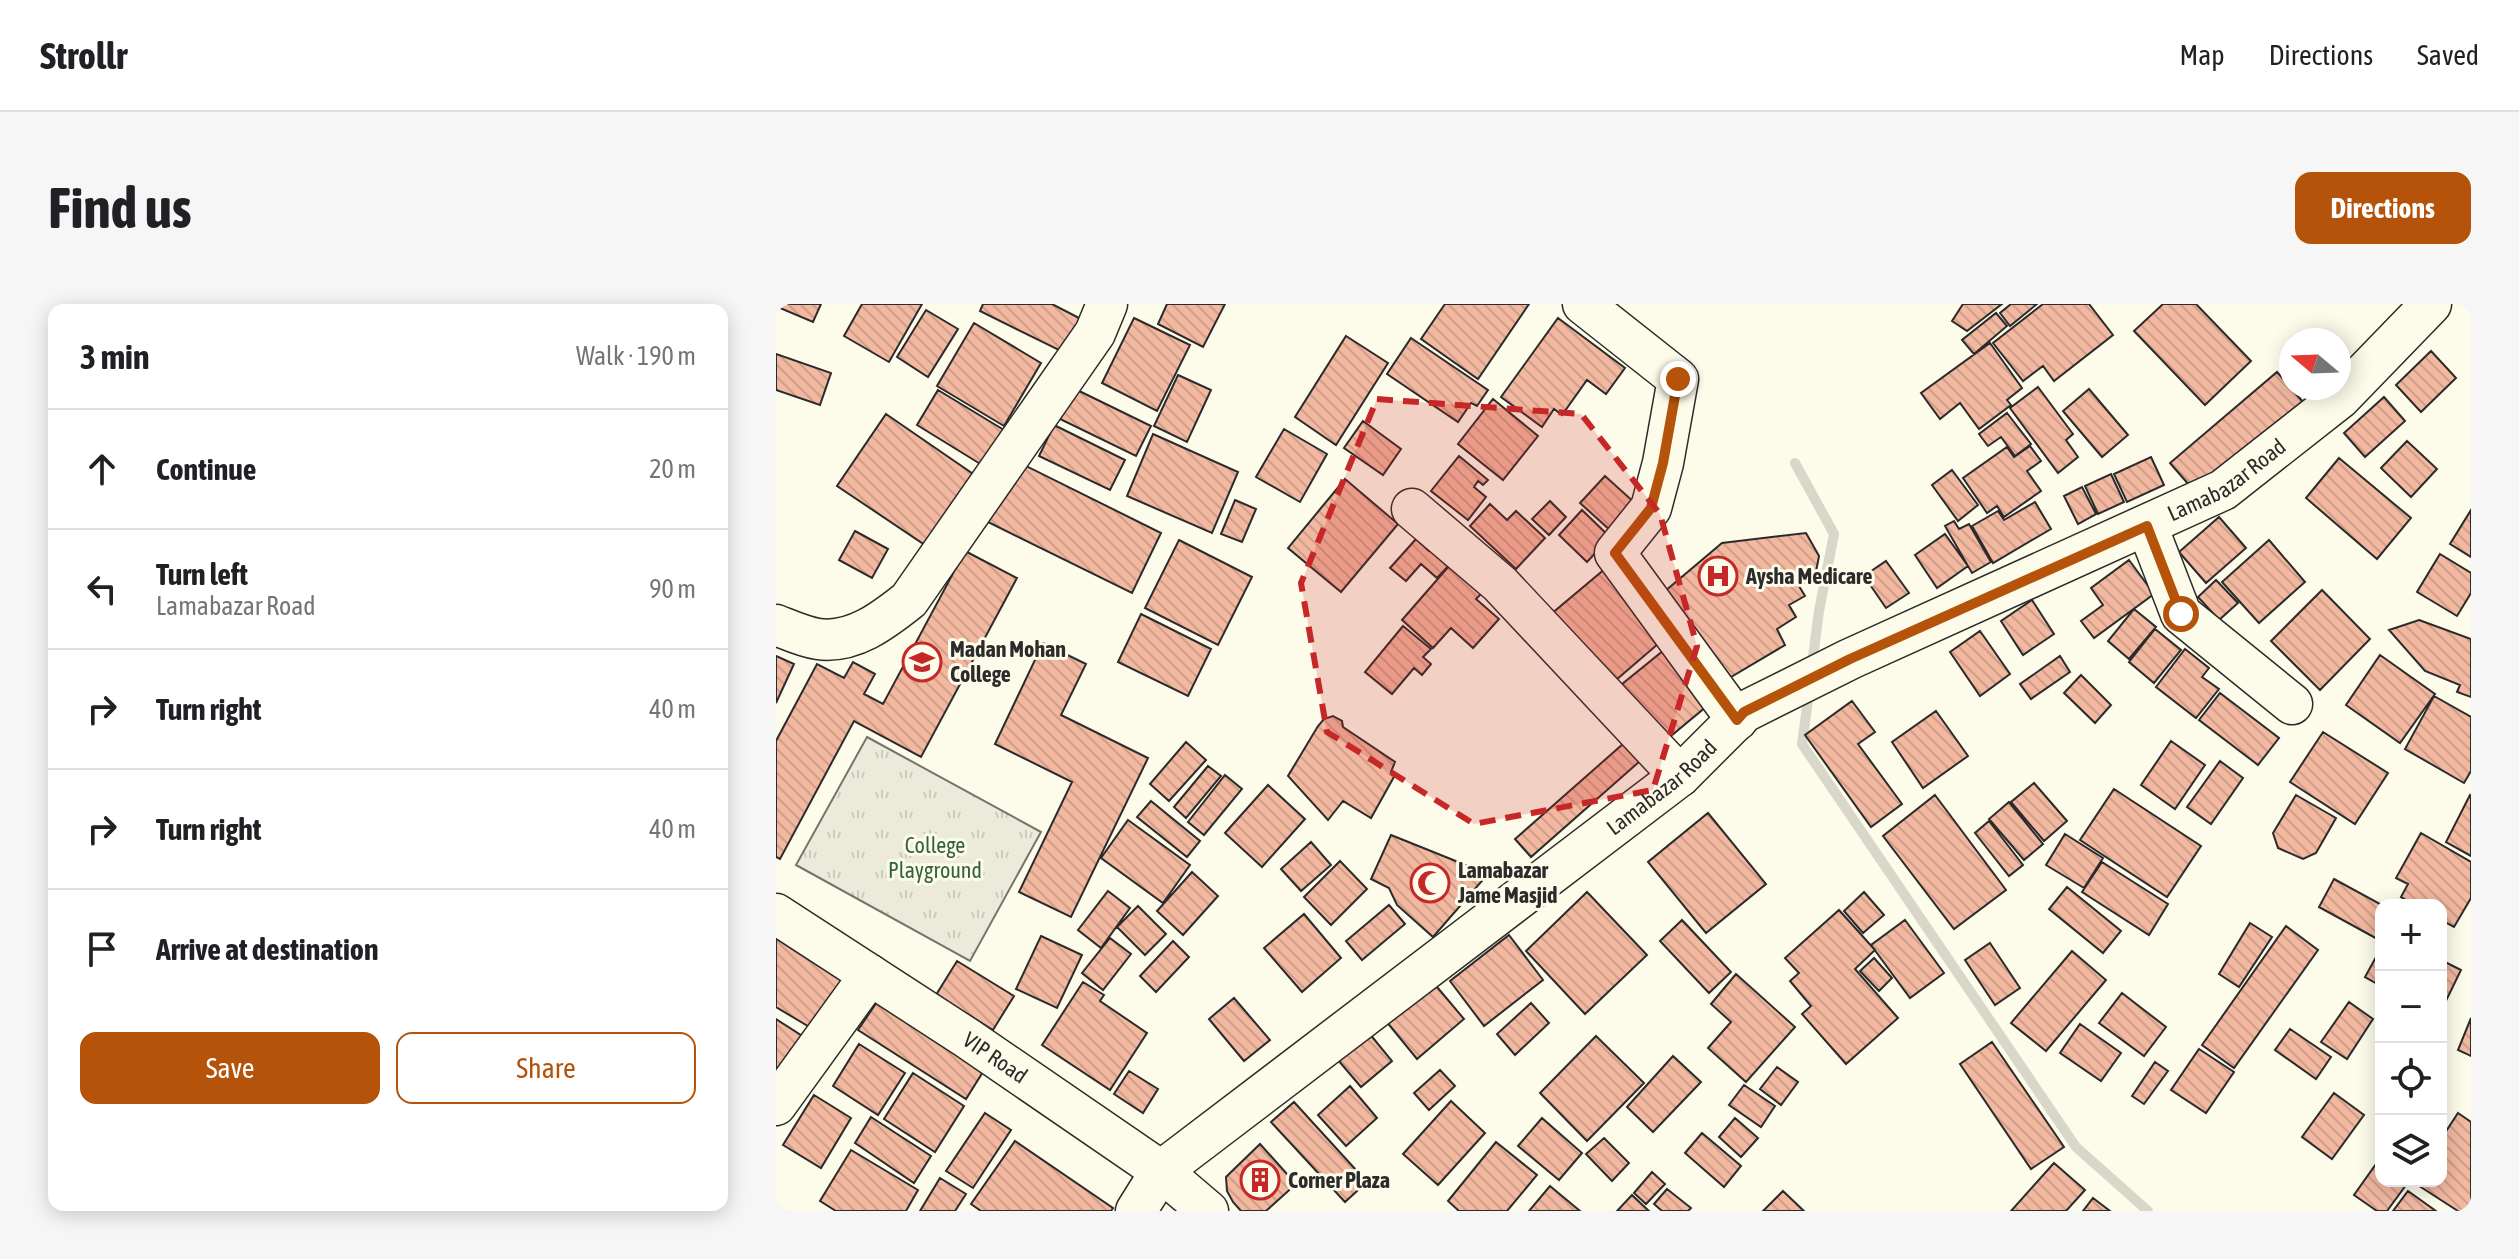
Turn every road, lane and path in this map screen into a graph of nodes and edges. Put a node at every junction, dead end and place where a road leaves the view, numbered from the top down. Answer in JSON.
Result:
{"nodes":[{"id":1,"x":1107,"y":304,"type":"edge"},
{"id":2,"x":1583,"y":304,"type":"edge"},
{"id":3,"x":2431,"y":304,"type":"edge"},
{"id":4,"x":1412,"y":509,"type":"dead end"},
{"id":5,"x":2147,"y":526,"type":"junction"},
{"id":6,"x":776,"y":625,"type":"edge"},
{"id":7,"x":2292,"y":704,"type":"dead end"},
{"id":8,"x":1741,"y":716,"type":"junction"},
{"id":9,"x":1680,"y":776,"type":"junction"},
{"id":10,"x":776,"y":914,"type":"edge"},
{"id":11,"x":870,"y":975,"type":"junction"},
{"id":12,"x":776,"y":1105,"type":"edge"},
{"id":13,"x":1161,"y":1171,"type":"junction"},
{"id":14,"x":1136,"y":1211,"type":"edge"},
{"id":15,"x":1208,"y":1211,"type":"edge"}],
"edges":[{"from":1,"to":6,"type":"street"},
{"from":2,"to":8,"type":"street"},
{"from":3,"to":5,"type":"street","name":"Lamabazar Road"},
{"from":4,"to":9,"type":"street"},
{"from":5,"to":7,"type":"street"},
{"from":5,"to":8,"type":"street","name":"Lamabazar Road"},
{"from":8,"to":9,"type":"street","name":"Lamabazar Road"},
{"from":9,"to":13,"type":"street","name":"Lamabazar Road"},
{"from":10,"to":11,"type":"street","name":"VIP Road"},
{"from":11,"to":12,"type":"street"},
{"from":11,"to":13,"type":"street","name":"VIP Road"},
{"from":13,"to":14,"type":"street"},
{"from":13,"to":15,"type":"street","name":"VIP Road"}]}
